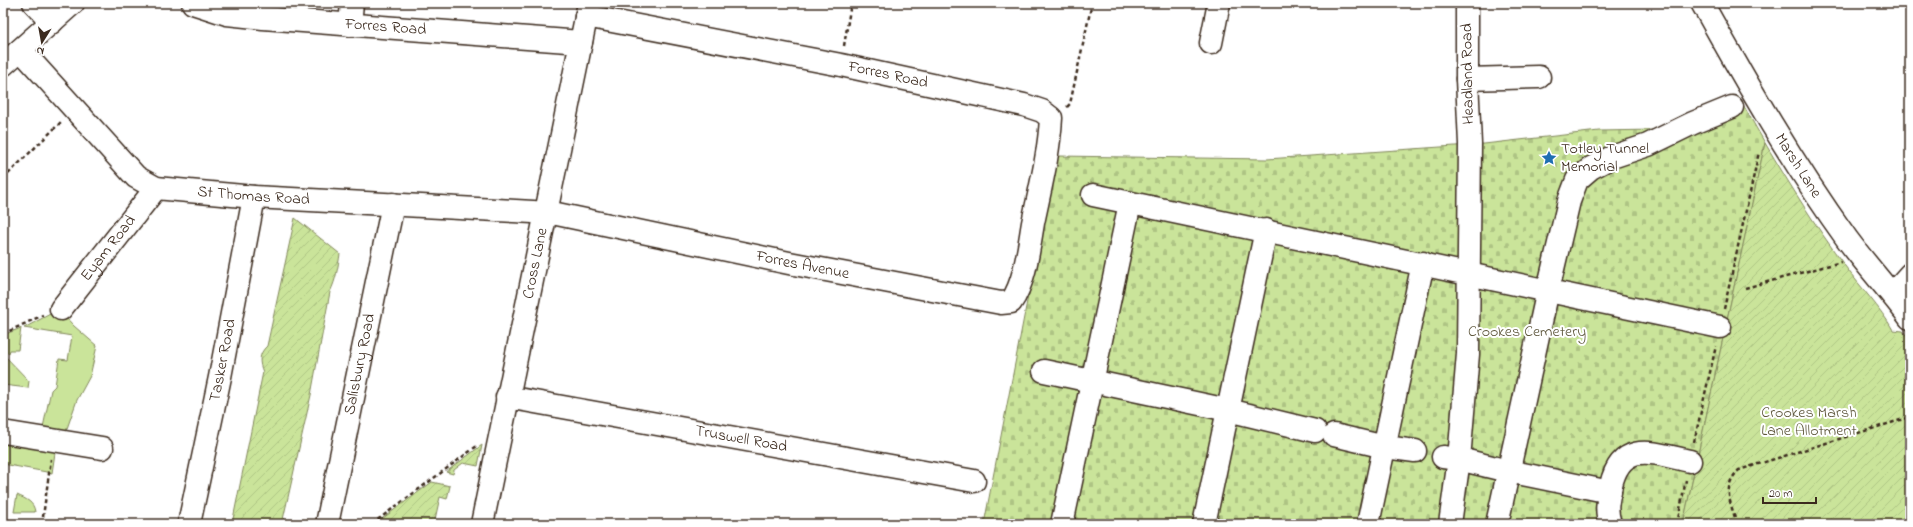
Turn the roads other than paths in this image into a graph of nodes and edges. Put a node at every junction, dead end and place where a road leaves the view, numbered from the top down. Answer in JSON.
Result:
{"nodes":[{"id":1,"x":34,"y":3,"type":"edge"},
{"id":2,"x":73,"y":3,"type":"edge"},
{"id":3,"x":193,"y":3,"type":"edge"},
{"id":4,"x":352,"y":3,"type":"edge"},
{"id":5,"x":1219,"y":3,"type":"edge"},
{"id":6,"x":1467,"y":3,"type":"edge"},
{"id":7,"x":1702,"y":3,"type":"edge"},
{"id":8,"x":588,"y":10,"type":"edge"},
{"id":9,"x":52,"y":22,"type":"junction"},
{"id":10,"x":350,"y":25,"type":"junction"},
{"id":11,"x":581,"y":42,"type":"junction"},
{"id":12,"x":1211,"y":43,"type":"dead end"},
{"id":13,"x":21,"y":50,"type":"junction"},
{"id":14,"x":3,"y":65,"type":"edge"},
{"id":15,"x":1539,"y":77,"type":"dead end"},
{"id":16,"x":1467,"y":79,"type":"junction"},
{"id":17,"x":1732,"y":107,"type":"dead end"},
{"id":18,"x":156,"y":188,"type":"junction"},
{"id":19,"x":1093,"y":196,"type":"dead end"},
{"id":20,"x":254,"y":197,"type":"junction"},
{"id":21,"x":1130,"y":203,"type":"junction"},
{"id":22,"x":393,"y":204,"type":"junction"},
{"id":23,"x":546,"y":213,"type":"junction"},
{"id":24,"x":1266,"y":230,"type":"junction"},
{"id":25,"x":1027,"y":255,"type":"joint"},
{"id":26,"x":1423,"y":263,"type":"junction"},
{"id":27,"x":1468,"y":273,"type":"junction"},
{"id":28,"x":1910,"y":274,"type":"edge"},
{"id":29,"x":1548,"y":290,"type":"junction"},
{"id":30,"x":1892,"y":294,"type":"junction"},
{"id":31,"x":62,"y":309,"type":"road end"},
{"id":32,"x":1910,"y":318,"type":"edge"},
{"id":33,"x":1720,"y":327,"type":"dead end"},
{"id":34,"x":1044,"y":371,"type":"dead end"},
{"id":35,"x":1092,"y":382,"type":"junction"},
{"id":36,"x":508,"y":397,"type":"junction"},
{"id":37,"x":1228,"y":410,"type":"junction"},
{"id":38,"x":3,"y":432,"type":"edge"},
{"id":39,"x":1384,"y":447,"type":"junction"},
{"id":40,"x":102,"y":448,"type":"dead end"},
{"id":41,"x":1415,"y":451,"type":"dead end"},
{"id":42,"x":1451,"y":458,"type":"junction"},
{"id":43,"x":1690,"y":461,"type":"dead end"},
{"id":44,"x":1508,"y":471,"type":"junction"},
{"id":45,"x":974,"y":481,"type":"dead end"},
{"id":46,"x":1610,"y":492,"type":"junction"},
{"id":47,"x":188,"y":524,"type":"edge"},
{"id":48,"x":327,"y":524,"type":"edge"},
{"id":49,"x":482,"y":524,"type":"edge"},
{"id":50,"x":1062,"y":524,"type":"edge"},
{"id":51,"x":1204,"y":524,"type":"edge"},
{"id":52,"x":1368,"y":524,"type":"edge"},
{"id":53,"x":1450,"y":524,"type":"edge"},
{"id":54,"x":1497,"y":524,"type":"edge"},
{"id":55,"x":1610,"y":524,"type":"edge"}],
"edges":[{"from":1,"to":9,"type":"street"},
{"from":2,"to":9,"type":"street"},
{"from":3,"to":10,"type":"street","name":"Forres Road"},
{"from":4,"to":10,"type":"street"},
{"from":5,"to":12,"type":"street"},
{"from":6,"to":16,"type":"street","name":"Headland Road"},
{"from":7,"to":30,"type":"street","name":"Marsh Lane"},
{"from":8,"to":11,"type":"street","name":"Cross Lane"},
{"from":8,"to":25,"type":"street","name":"Forres Road"},
{"from":9,"to":13,"type":"street"},
{"from":10,"to":11,"type":"street","name":"Forres Road"},
{"from":11,"to":23,"type":"street","name":"Cross Lane"},
{"from":13,"to":14,"type":"street"},
{"from":13,"to":18,"type":"street","name":"St Thomas Road"},
{"from":15,"to":16,"type":"street"},
{"from":16,"to":27,"type":"street","name":"Headland Road"},
{"from":17,"to":29,"type":"street"},
{"from":18,"to":20,"type":"street","name":"St Thomas Road"},
{"from":18,"to":31,"type":"street","name":"Eyam Road"},
{"from":19,"to":21,"type":"street"},
{"from":20,"to":22,"type":"street","name":"St Thomas Road"},
{"from":20,"to":47,"type":"street","name":"Tasker Road"},
{"from":21,"to":24,"type":"street"},
{"from":21,"to":35,"type":"street"},
{"from":22,"to":23,"type":"street","name":"St Thomas Road"},
{"from":22,"to":48,"type":"street","name":"Salisbury Road"},
{"from":23,"to":25,"type":"street","name":"Forres Avenue"},
{"from":23,"to":36,"type":"street","name":"Cross Lane"},
{"from":24,"to":26,"type":"street"},
{"from":24,"to":37,"type":"street"},
{"from":26,"to":27,"type":"street"},
{"from":26,"to":39,"type":"street"},
{"from":27,"to":29,"type":"street"},
{"from":27,"to":42,"type":"street","name":"Headland Road"},
{"from":28,"to":30,"type":"street"},
{"from":29,"to":33,"type":"street"},
{"from":29,"to":44,"type":"street"},
{"from":30,"to":32,"type":"street","name":"Marsh Lane"},
{"from":34,"to":35,"type":"street"},
{"from":35,"to":37,"type":"street"},
{"from":35,"to":50,"type":"street"},
{"from":36,"to":45,"type":"street","name":"Truswell Road"},
{"from":36,"to":49,"type":"street","name":"Cross Lane"},
{"from":37,"to":39,"type":"street"},
{"from":37,"to":51,"type":"street"},
{"from":38,"to":40,"type":"street"},
{"from":39,"to":41,"type":"street"},
{"from":39,"to":52,"type":"street"},
{"from":42,"to":44,"type":"street"},
{"from":42,"to":53,"type":"street","name":"Headland Road"},
{"from":43,"to":46,"type":"street"},
{"from":44,"to":46,"type":"street"},
{"from":44,"to":54,"type":"street"},
{"from":46,"to":55,"type":"street"}]}
